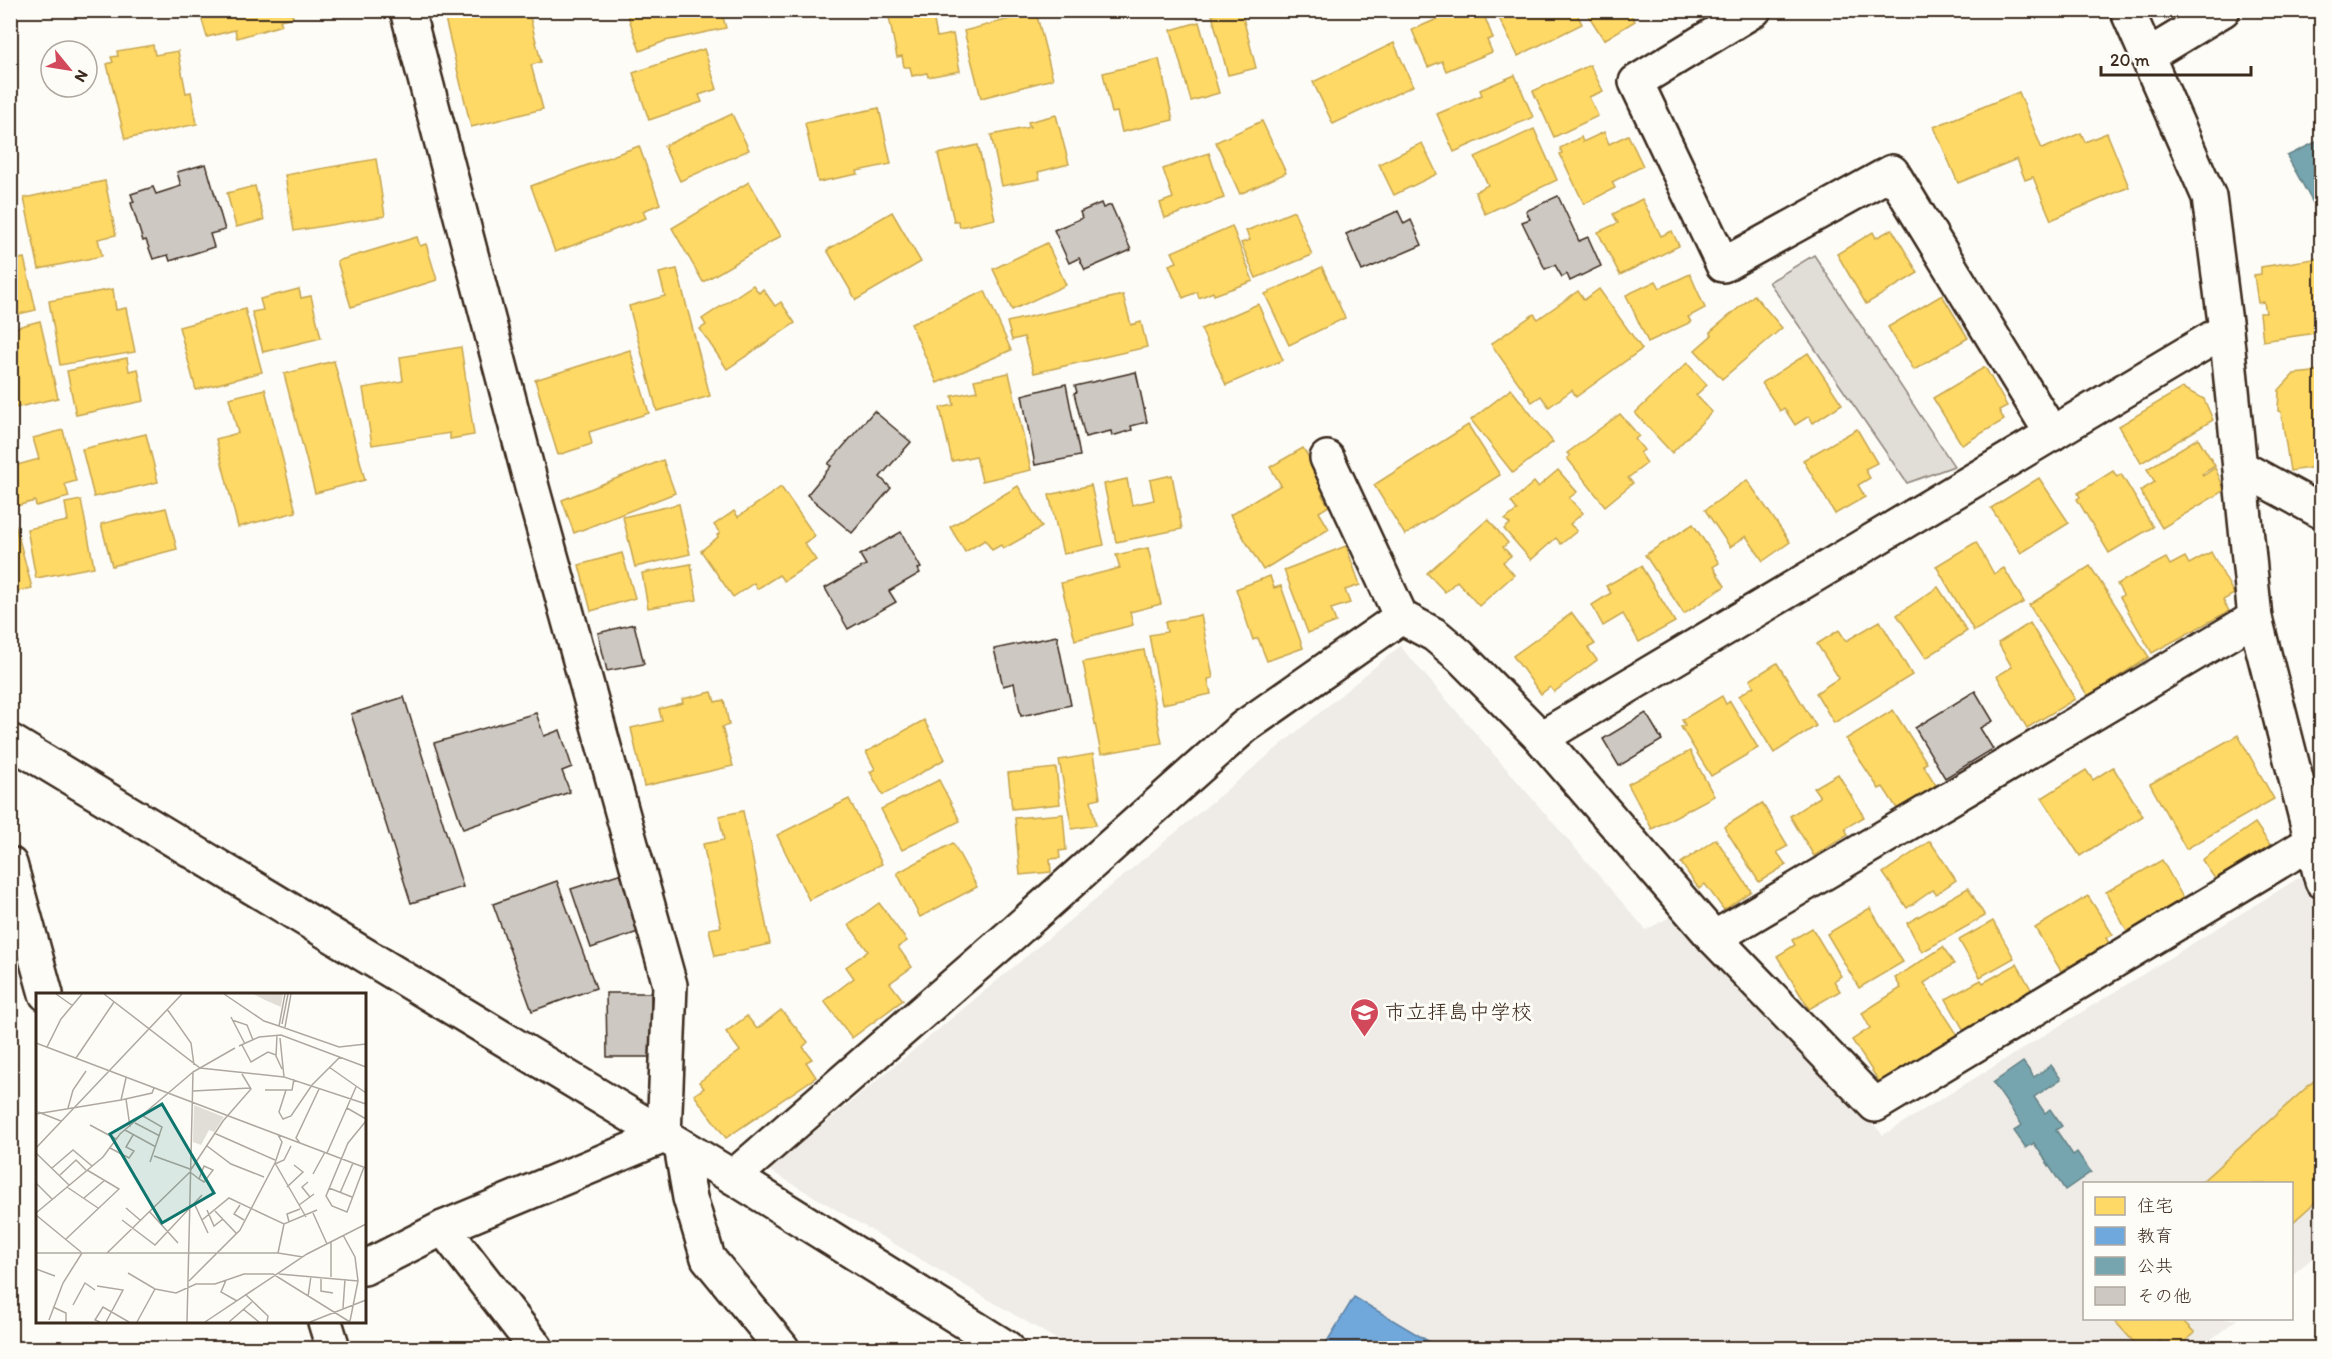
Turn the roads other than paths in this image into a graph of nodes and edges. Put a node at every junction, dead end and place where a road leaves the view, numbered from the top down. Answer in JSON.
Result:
{"nodes":[{"id":1,"x":407,"y":10,"type":"edge"},
{"id":2,"x":1754,"y":10,"type":"edge"},
{"id":3,"x":2127,"y":10,"type":"edge"},
{"id":4,"x":2223,"y":10,"type":"edge"},
{"id":5,"x":2147,"y":56,"type":"junction"},
{"id":6,"x":2226,"y":330,"type":"junction"},
{"id":7,"x":2052,"y":434,"type":"junction"},
{"id":8,"x":1327,"y":458,"type":"dead end"},
{"id":9,"x":2240,"y":467,"type":"junction"},
{"id":10,"x":2322,"y":512,"type":"edge"},
{"id":11,"x":1401,"y":617,"type":"junction"},
{"id":12,"x":2255,"y":618,"type":"junction"},
{"id":13,"x":1541,"y":738,"type":"junction"},
{"id":14,"x":10,"y":741,"type":"edge"},
{"id":15,"x":2310,"y":843,"type":"junction"},
{"id":16,"x":10,"y":864,"type":"edge"},
{"id":17,"x":2322,"y":881,"type":"edge"},
{"id":18,"x":1714,"y":938,"type":"junction"},
{"id":19,"x":46,"y":993,"type":"edge"},
{"id":20,"x":673,"y":1141,"type":"junction"},
{"id":21,"x":733,"y":1177,"type":"junction"},
{"id":22,"x":443,"y":1228,"type":"junction"},
{"id":23,"x":366,"y":1267,"type":"edge"},
{"id":24,"x":325,"y":1323,"type":"edge"},
{"id":25,"x":333,"y":1348,"type":"edge"},
{"id":26,"x":536,"y":1348,"type":"edge"},
{"id":27,"x":782,"y":1348,"type":"edge"},
{"id":28,"x":1007,"y":1348,"type":"edge"}],
"edges":[{"from":1,"to":20,"type":"street"},
{"from":2,"to":7,"type":"street"},
{"from":3,"to":5,"type":"street"},
{"from":4,"to":5,"type":"street"},
{"from":5,"to":6,"type":"street"},
{"from":6,"to":7,"type":"street"},
{"from":6,"to":9,"type":"street"},
{"from":7,"to":13,"type":"street"},
{"from":8,"to":11,"type":"street"},
{"from":9,"to":10,"type":"street"},
{"from":9,"to":12,"type":"street"},
{"from":11,"to":13,"type":"street"},
{"from":11,"to":21,"type":"street"},
{"from":12,"to":15,"type":"street"},
{"from":12,"to":18,"type":"street"},
{"from":13,"to":18,"type":"street"},
{"from":14,"to":20,"type":"street"},
{"from":15,"to":17,"type":"street"},
{"from":15,"to":18,"type":"street"},
{"from":16,"to":19,"type":"street"},
{"from":20,"to":21,"type":"street"},
{"from":20,"to":22,"type":"street"},
{"from":20,"to":27,"type":"street"},
{"from":21,"to":28,"type":"street"},
{"from":22,"to":23,"type":"street"},
{"from":22,"to":26,"type":"street"},
{"from":24,"to":25,"type":"street"}]}
